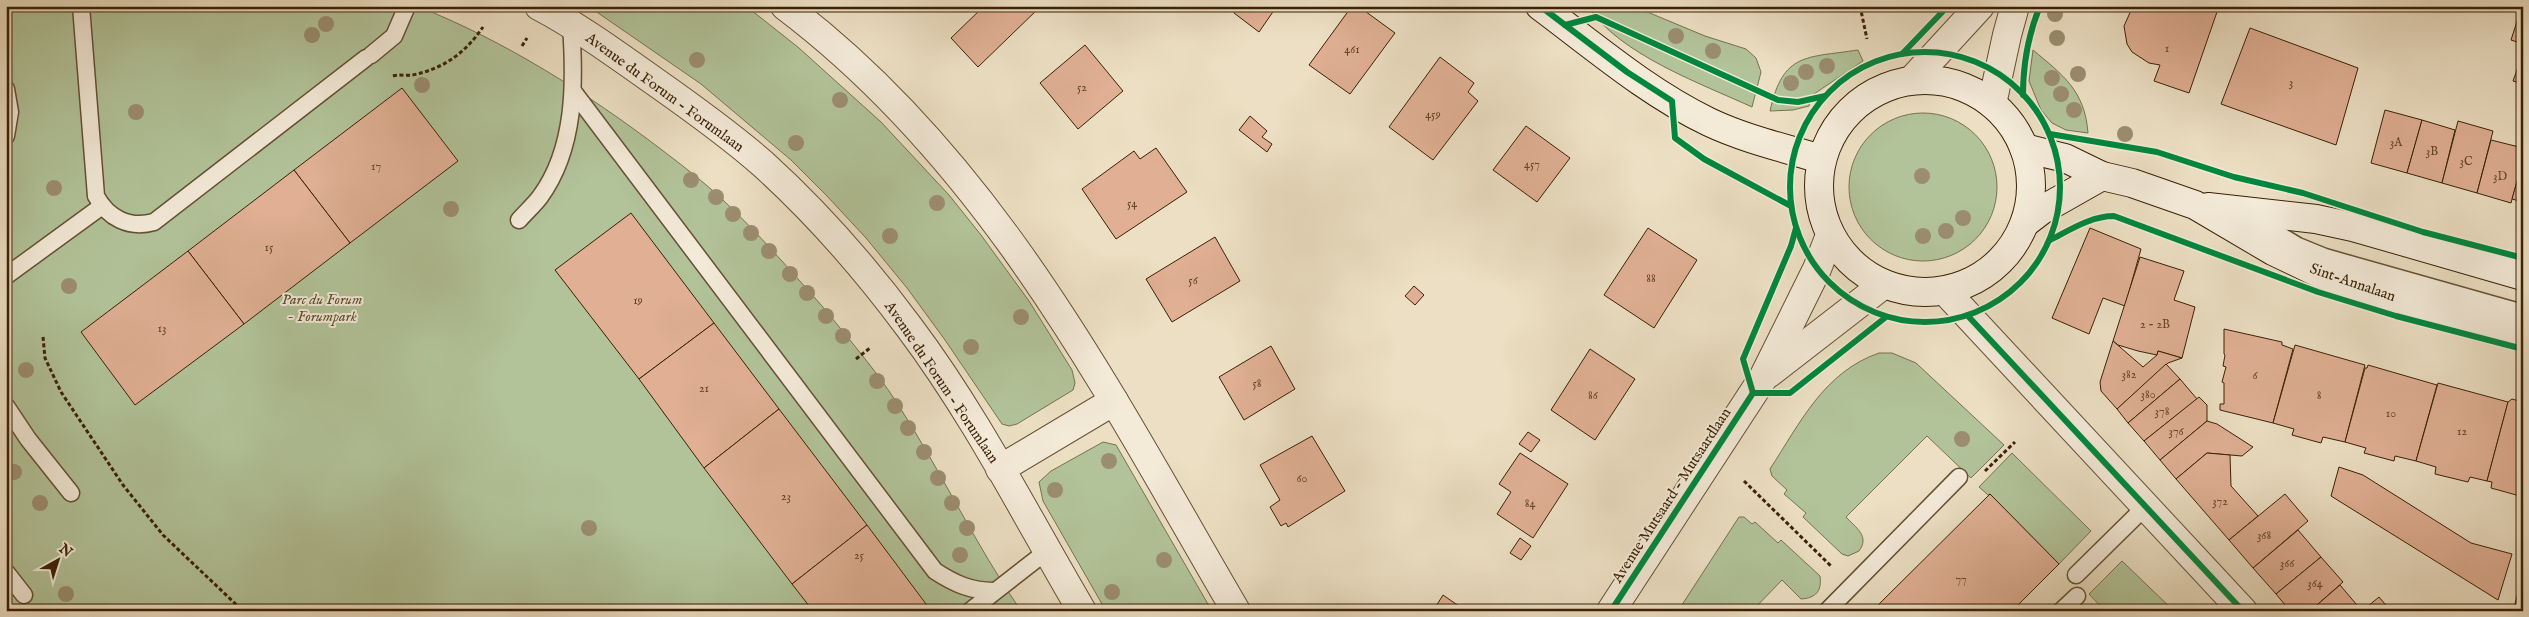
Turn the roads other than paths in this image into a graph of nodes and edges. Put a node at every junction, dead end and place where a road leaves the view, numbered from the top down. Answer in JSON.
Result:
{"nodes":[{"id":1,"x":81,"y":6,"type":"edge"},
{"id":2,"x":407,"y":6,"type":"edge"},
{"id":3,"x":785,"y":6,"type":"edge"},
{"id":4,"x":1540,"y":6,"type":"edge"},
{"id":5,"x":1980,"y":6,"type":"edge"},
{"id":6,"x":2016,"y":6,"type":"edge"},
{"id":7,"x":542,"y":7,"type":"edge"},
{"id":8,"x":571,"y":24,"type":"junction"},
{"id":9,"x":1912,"y":80,"type":"junction"},
{"id":10,"x":6,"y":89,"type":"edge"},
{"id":11,"x":573,"y":91,"type":"junction"},
{"id":12,"x":1992,"y":104,"type":"junction"},
{"id":13,"x":6,"y":136,"type":"edge"},
{"id":14,"x":2024,"y":148,"type":"junction"},
{"id":15,"x":1821,"y":159,"type":"junction"},
{"id":16,"x":2102,"y":176,"type":"junction"},
{"id":17,"x":2195,"y":205,"type":"junction"},
{"id":18,"x":102,"y":206,"type":"junction"},
{"id":19,"x":2239,"y":211,"type":"junction"},
{"id":20,"x":519,"y":220,"type":"dead end"},
{"id":21,"x":2025,"y":223,"type":"junction"},
{"id":22,"x":1830,"y":235,"type":"junction"},
{"id":23,"x":6,"y":276,"type":"edge"},
{"id":24,"x":2523,"y":276,"type":"edge"},
{"id":25,"x":1883,"y":285,"type":"junction"},
{"id":26,"x":1946,"y":292,"type":"junction"},
{"id":27,"x":2523,"y":313,"type":"edge"},
{"id":28,"x":2523,"y":332,"type":"edge"},
{"id":29,"x":1763,"y":378,"type":"junction"},
{"id":30,"x":1114,"y":401,"type":"junction"},
{"id":31,"x":6,"y":406,"type":"edge"},
{"id":32,"x":1000,"y":468,"type":"junction"},
{"id":33,"x":1959,"y":478,"type":"dead end"},
{"id":34,"x":71,"y":493,"type":"dead end"},
{"id":35,"x":2146,"y":506,"type":"junction"},
{"id":36,"x":1047,"y":551,"type":"junction"},
{"id":37,"x":6,"y":572,"type":"edge"},
{"id":38,"x":2076,"y":576,"type":"dead end"},
{"id":39,"x":994,"y":591,"type":"junction"},
{"id":40,"x":24,"y":595,"type":"dead end"},
{"id":41,"x":2077,"y":596,"type":"dead end"},
{"id":42,"x":970,"y":611,"type":"edge"},
{"id":43,"x":1082,"y":611,"type":"edge"},
{"id":44,"x":1236,"y":611,"type":"edge"},
{"id":45,"x":1610,"y":611,"type":"edge"},
{"id":46,"x":1828,"y":611,"type":"edge"},
{"id":47,"x":2061,"y":611,"type":"edge"},
{"id":48,"x":2243,"y":611,"type":"edge"}],
"edges":[{"from":1,"to":18,"type":"lane"},
{"from":2,"to":18,"type":"lane"},
{"from":3,"to":30,"type":"street"},
{"from":4,"to":15,"type":"street"},
{"from":5,"to":9,"type":"street"},
{"from":6,"to":12,"type":"street"},
{"from":7,"to":8,"type":"street","name":"Avenue du Forum - Forumlaan"},
{"from":8,"to":11,"type":"lane"},
{"from":8,"to":32,"type":"street","name":"Avenue du Forum - Forumlaan"},
{"from":9,"to":12,"type":"street"},
{"from":9,"to":15,"type":"street"},
{"from":10,"to":13,"type":"lane"},
{"from":11,"to":20,"type":"lane"},
{"from":11,"to":39,"type":"lane"},
{"from":12,"to":14,"type":"street"},
{"from":14,"to":16,"type":"street","name":"Sint-Annalaan"},
{"from":14,"to":21,"type":"street"},
{"from":15,"to":22,"type":"street"},
{"from":16,"to":17,"type":"street","name":"Sint-Annalaan"},
{"from":16,"to":21,"type":"street"},
{"from":17,"to":19,"type":"street","name":"Sint-Annalaan"},
{"from":17,"to":28,"type":"street","name":"Sint-Annalaan"},
{"from":18,"to":23,"type":"lane"},
{"from":19,"to":24,"type":"street","name":"Sint-Annalaan"},
{"from":19,"to":27,"type":"lane","name":"Sint-Annalaan"},
{"from":21,"to":26,"type":"street"},
{"from":22,"to":25,"type":"street"},
{"from":22,"to":29,"type":"street","name":"Avenue Mutsaard - Mutsaardlaan"},
{"from":25,"to":26,"type":"street"},
{"from":25,"to":29,"type":"street","name":"Avenue Mutsaard - Mutsaardlaan"},
{"from":26,"to":35,"type":"street"},
{"from":29,"to":45,"type":"street","name":"Avenue Mutsaard - Mutsaardlaan"},
{"from":30,"to":32,"type":"street","name":"Avenue du Forum - Forumlaan"},
{"from":30,"to":44,"type":"street"},
{"from":31,"to":34,"type":"lane"},
{"from":32,"to":36,"type":"street","name":"Avenue du Forum - Forumlaan"},
{"from":33,"to":46,"type":"lane"},
{"from":35,"to":38,"type":"lane"},
{"from":35,"to":48,"type":"street"},
{"from":36,"to":39,"type":"lane"},
{"from":36,"to":43,"type":"street","name":"Avenue du Forum - Forumlaan"},
{"from":37,"to":40,"type":"lane"},
{"from":39,"to":42,"type":"lane"},
{"from":41,"to":47,"type":"lane"}]}
